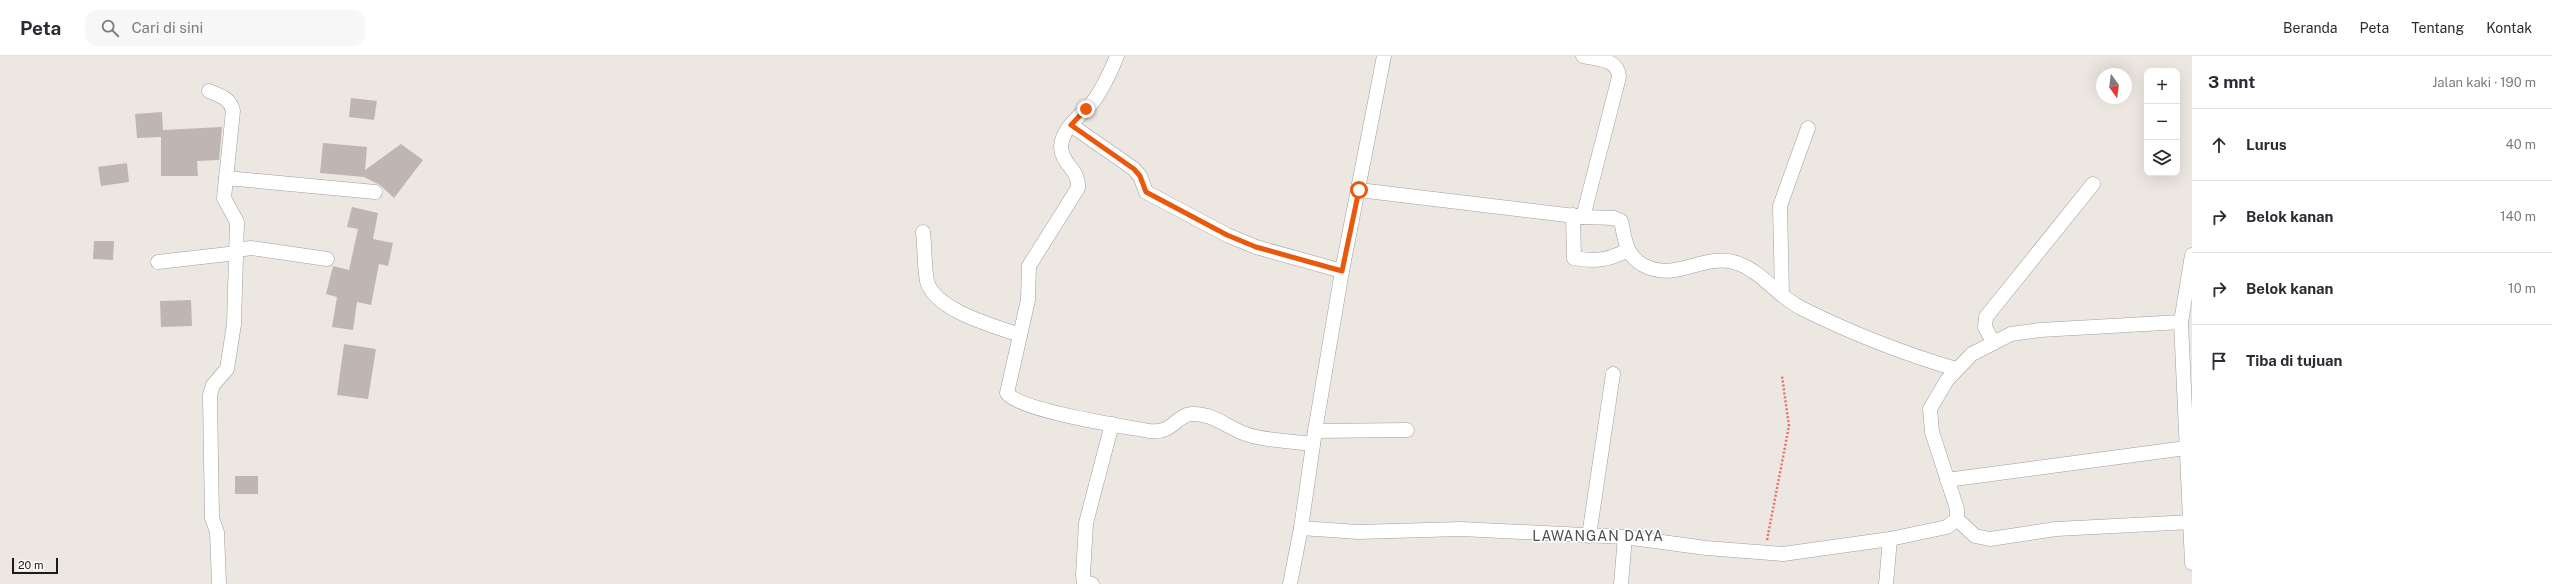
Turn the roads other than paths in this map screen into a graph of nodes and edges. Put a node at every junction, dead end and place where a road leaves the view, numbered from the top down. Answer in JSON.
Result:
{"nodes":[{"id":1,"x":1117,"y":56,"type":"edge"},
{"id":2,"x":1384,"y":56,"type":"edge"},
{"id":3,"x":1583,"y":56,"type":"edge"},
{"id":4,"x":209,"y":91,"type":"dead end"},
{"id":5,"x":1071,"y":125,"type":"junction"},
{"id":6,"x":1808,"y":128,"type":"dead end"},
{"id":7,"x":226,"y":178,"type":"junction"},
{"id":8,"x":2093,"y":184,"type":"dead end"},
{"id":9,"x":1359,"y":190,"type":"junction"},
{"id":10,"x":375,"y":192,"type":"dead end"},
{"id":11,"x":1578,"y":216,"type":"junction"},
{"id":12,"x":923,"y":232,"type":"dead end"},
{"id":13,"x":1628,"y":250,"type":"junction"},
{"id":14,"x":237,"y":251,"type":"junction"},
{"id":15,"x":2192,"y":255,"type":"edge"},
{"id":16,"x":327,"y":259,"type":"dead end"},
{"id":17,"x":158,"y":262,"type":"dead end"},
{"id":18,"x":1342,"y":271,"type":"junction"},
{"id":19,"x":1782,"y":295,"type":"junction"},
{"id":20,"x":2181,"y":322,"type":"junction"},
{"id":21,"x":1020,"y":335,"type":"junction"},
{"id":22,"x":1992,"y":342,"type":"junction"},
{"id":23,"x":1956,"y":369,"type":"junction"},
{"id":24,"x":1613,"y":374,"type":"dead end"},
{"id":25,"x":1112,"y":424,"type":"junction"},
{"id":26,"x":1407,"y":430,"type":"dead end"},
{"id":27,"x":1314,"y":437,"type":"junction"},
{"id":28,"x":2186,"y":448,"type":"junction"},
{"id":29,"x":1947,"y":480,"type":"junction"},
{"id":30,"x":1957,"y":518,"type":"junction"},
{"id":31,"x":2191,"y":522,"type":"edge"},
{"id":32,"x":1301,"y":528,"type":"junction"},
{"id":33,"x":1589,"y":536,"type":"junction"},
{"id":34,"x":1625,"y":537,"type":"junction"},
{"id":35,"x":1890,"y":539,"type":"junction"},
{"id":36,"x":2192,"y":563,"type":"edge"},
{"id":37,"x":218,"y":584,"type":"edge"},
{"id":38,"x":1092,"y":584,"type":"edge"},
{"id":39,"x":1290,"y":584,"type":"edge"},
{"id":40,"x":1621,"y":584,"type":"edge"},
{"id":41,"x":1886,"y":584,"type":"edge"}],
"edges":[{"from":1,"to":5,"type":"street"},
{"from":2,"to":9,"type":"street"},
{"from":3,"to":11,"type":"street"},
{"from":4,"to":7,"type":"street"},
{"from":5,"to":18,"type":"street"},
{"from":5,"to":21,"type":"street"},
{"from":6,"to":19,"type":"street"},
{"from":7,"to":10,"type":"street"},
{"from":7,"to":14,"type":"street"},
{"from":8,"to":22,"type":"street"},
{"from":9,"to":11,"type":"street"},
{"from":9,"to":18,"type":"street"},
{"from":11,"to":13,"type":"street"},
{"from":11,"to":13,"type":"street"},
{"from":12,"to":21,"type":"street"},
{"from":13,"to":19,"type":"street"},
{"from":14,"to":16,"type":"street"},
{"from":14,"to":17,"type":"street"},
{"from":14,"to":37,"type":"street"},
{"from":15,"to":20,"type":"street"},
{"from":18,"to":27,"type":"street"},
{"from":19,"to":23,"type":"street"},
{"from":20,"to":22,"type":"street"},
{"from":20,"to":28,"type":"street"},
{"from":21,"to":25,"type":"street"},
{"from":22,"to":23,"type":"street"},
{"from":23,"to":29,"type":"street"},
{"from":24,"to":33,"type":"street"},
{"from":25,"to":27,"type":"street"},
{"from":25,"to":38,"type":"street"},
{"from":26,"to":27,"type":"street"},
{"from":27,"to":32,"type":"street"},
{"from":28,"to":29,"type":"street"},
{"from":28,"to":31,"type":"street"},
{"from":29,"to":30,"type":"street"},
{"from":30,"to":31,"type":"street"},
{"from":30,"to":35,"type":"street"},
{"from":31,"to":36,"type":"street"},
{"from":32,"to":33,"type":"street"},
{"from":32,"to":39,"type":"street"},
{"from":33,"to":34,"type":"street"},
{"from":34,"to":35,"type":"street"},
{"from":34,"to":40,"type":"street"},
{"from":35,"to":41,"type":"street"}]}
